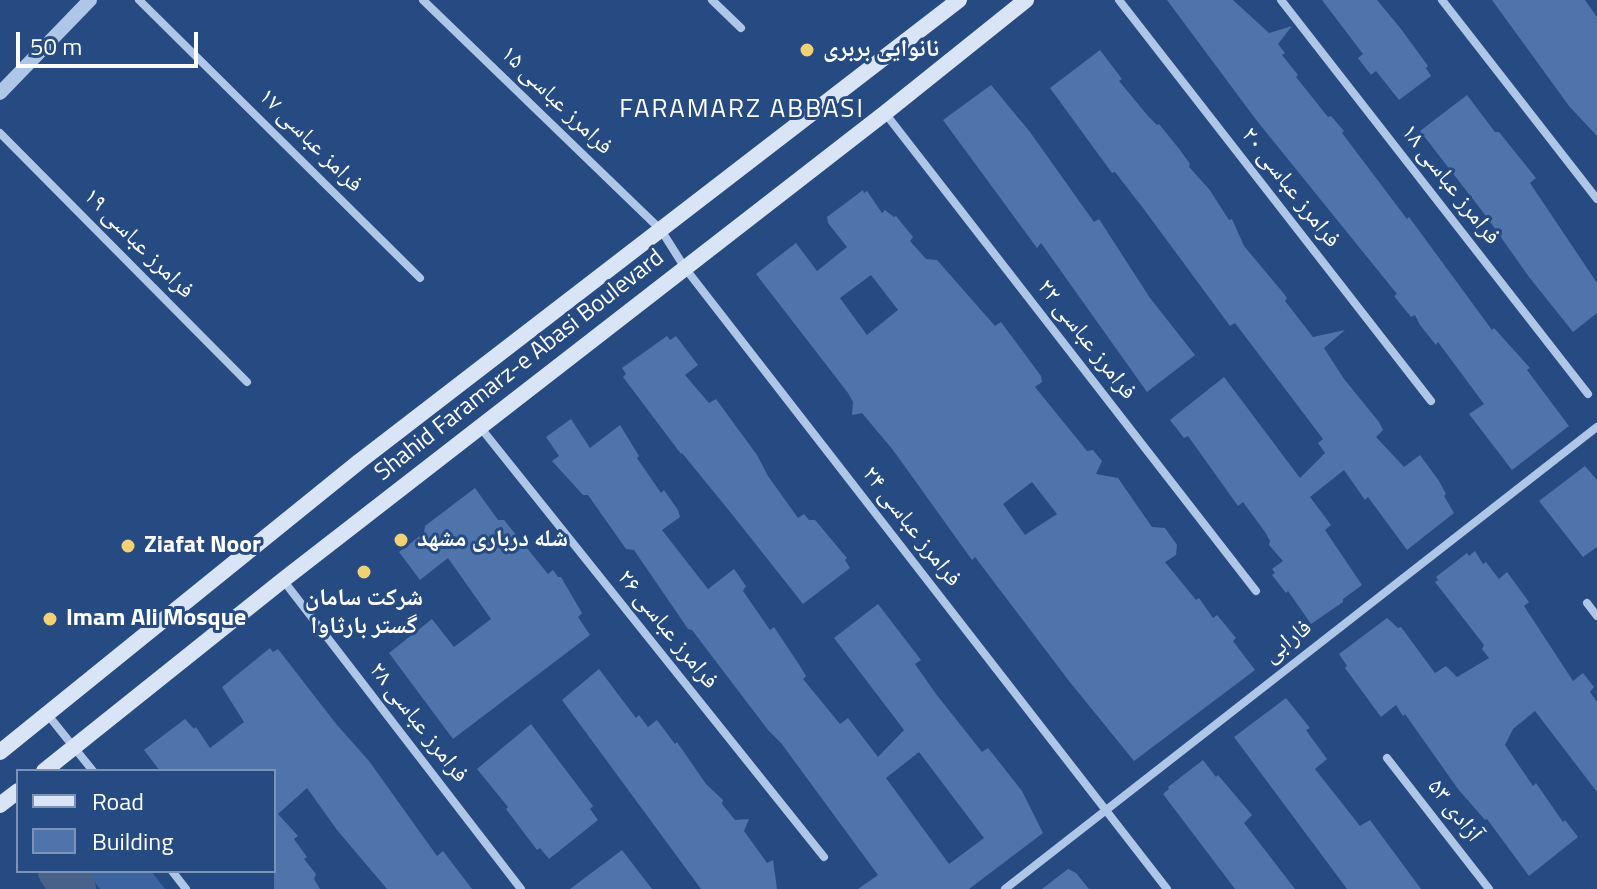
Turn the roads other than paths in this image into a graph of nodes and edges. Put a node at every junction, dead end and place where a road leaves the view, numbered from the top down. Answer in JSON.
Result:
{"nodes":[{"id":1,"x":90,"y":0,"type":"edge"},
{"id":2,"x":139,"y":0,"type":"edge"},
{"id":3,"x":423,"y":0,"type":"edge"},
{"id":4,"x":712,"y":0,"type":"edge"},
{"id":5,"x":959,"y":0,"type":"edge"},
{"id":6,"x":1026,"y":0,"type":"edge"},
{"id":7,"x":1119,"y":0,"type":"edge"},
{"id":8,"x":1281,"y":0,"type":"edge"},
{"id":9,"x":1442,"y":0,"type":"edge"},
{"id":10,"x":741,"y":28,"type":"dead end"},
{"id":11,"x":0,"y":93,"type":"edge"},
{"id":12,"x":885,"y":113,"type":"junction"},
{"id":13,"x":0,"y":133,"type":"edge"},
{"id":14,"x":1597,"y":199,"type":"edge"},
{"id":15,"x":661,"y":230,"type":"junction"},
{"id":16,"x":685,"y":268,"type":"junction"},
{"id":17,"x":420,"y":278,"type":"dead end"},
{"id":18,"x":247,"y":382,"type":"dead end"},
{"id":19,"x":1588,"y":394,"type":"dead end"},
{"id":20,"x":1431,"y":401,"type":"dead end"},
{"id":21,"x":479,"y":427,"type":"junction"},
{"id":22,"x":1597,"y":427,"type":"edge"},
{"id":23,"x":283,"y":580,"type":"junction"},
{"id":24,"x":1256,"y":591,"type":"dead end"},
{"id":25,"x":1587,"y":603,"type":"dead end"},
{"id":26,"x":1597,"y":616,"type":"edge"},
{"id":27,"x":48,"y":715,"type":"junction"},
{"id":28,"x":74,"y":747,"type":"junction"},
{"id":29,"x":0,"y":752,"type":"edge"},
{"id":30,"x":1387,"y":758,"type":"dead end"},
{"id":31,"x":46,"y":769,"type":"edge"},
{"id":32,"x":91,"y":769,"type":"edge"},
{"id":33,"x":16,"y":793,"type":"edge"},
{"id":34,"x":0,"y":805,"type":"edge"},
{"id":35,"x":1106,"y":810,"type":"junction"},
{"id":36,"x":824,"y":857,"type":"dead end"},
{"id":37,"x":174,"y":873,"type":"edge"},
{"id":38,"x":186,"y":889,"type":"edge"},
{"id":39,"x":521,"y":889,"type":"edge"},
{"id":40,"x":1005,"y":889,"type":"edge"},
{"id":41,"x":1167,"y":889,"type":"edge"},
{"id":42,"x":1489,"y":889,"type":"edge"}],
"edges":[{"from":1,"to":11,"type":"street"},
{"from":2,"to":17,"type":"street","name":"فرامز عباسی ۱۷"},
{"from":3,"to":15,"type":"street","name":"فرامرز عباسی ۱۵"},
{"from":4,"to":10,"type":"street"},
{"from":5,"to":15,"type":"main road","name":"Shahid Faramarz-e Abasi Boulevard"},
{"from":6,"to":12,"type":"main road","name":"Shahid Faramarz-e Abasi Boulevard"},
{"from":7,"to":20,"type":"street","name":"فرامرز عباسی ۲۰"},
{"from":8,"to":19,"type":"street","name":"فرامرز عباسی ۱۸"},
{"from":9,"to":14,"type":"street"},
{"from":12,"to":16,"type":"main road","name":"Shahid Faramarz-e Abasi Boulevard"},
{"from":12,"to":24,"type":"street","name":"فرامرز عباسی ۲۲"},
{"from":13,"to":18,"type":"street","name":"فرامرز عباسی ۱۹"},
{"from":15,"to":16,"type":"street","name":"فرامرز عباسی ۱۵"},
{"from":15,"to":27,"type":"main road","name":"Shahid Faramarz-e Abasi Boulevard"},
{"from":16,"to":21,"type":"main road","name":"Shahid Faramarz-e Abasi Boulevard"},
{"from":16,"to":35,"type":"street","name":"فرامرز عباسی ۲۴"},
{"from":21,"to":23,"type":"main road","name":"Shahid Faramarz-e Abasi Boulevard"},
{"from":21,"to":36,"type":"street","name":"فرامرز عباسی ۲۶"},
{"from":22,"to":35,"type":"street","name":"فارابی"},
{"from":23,"to":28,"type":"main road","name":"Shahid Faramarz-e Abasi Boulevard"},
{"from":23,"to":39,"type":"street","name":"فرامرز عباسی ۲۸"},
{"from":25,"to":26,"type":"street"},
{"from":27,"to":28,"type":"street"},
{"from":27,"to":29,"type":"main road","name":"Shahid Faramarz-e Abasi Boulevard"},
{"from":28,"to":31,"type":"main road","name":"Shahid Faramarz-e Abasi Boulevard"},
{"from":28,"to":32,"type":"street"},
{"from":30,"to":42,"type":"street","name":"۵۳ آزادی"},
{"from":33,"to":34,"type":"main road"},
{"from":35,"to":40,"type":"street","name":"فارابی"},
{"from":35,"to":41,"type":"street","name":"فرامرز عباسی ۲۴"},
{"from":37,"to":38,"type":"street"}]}
